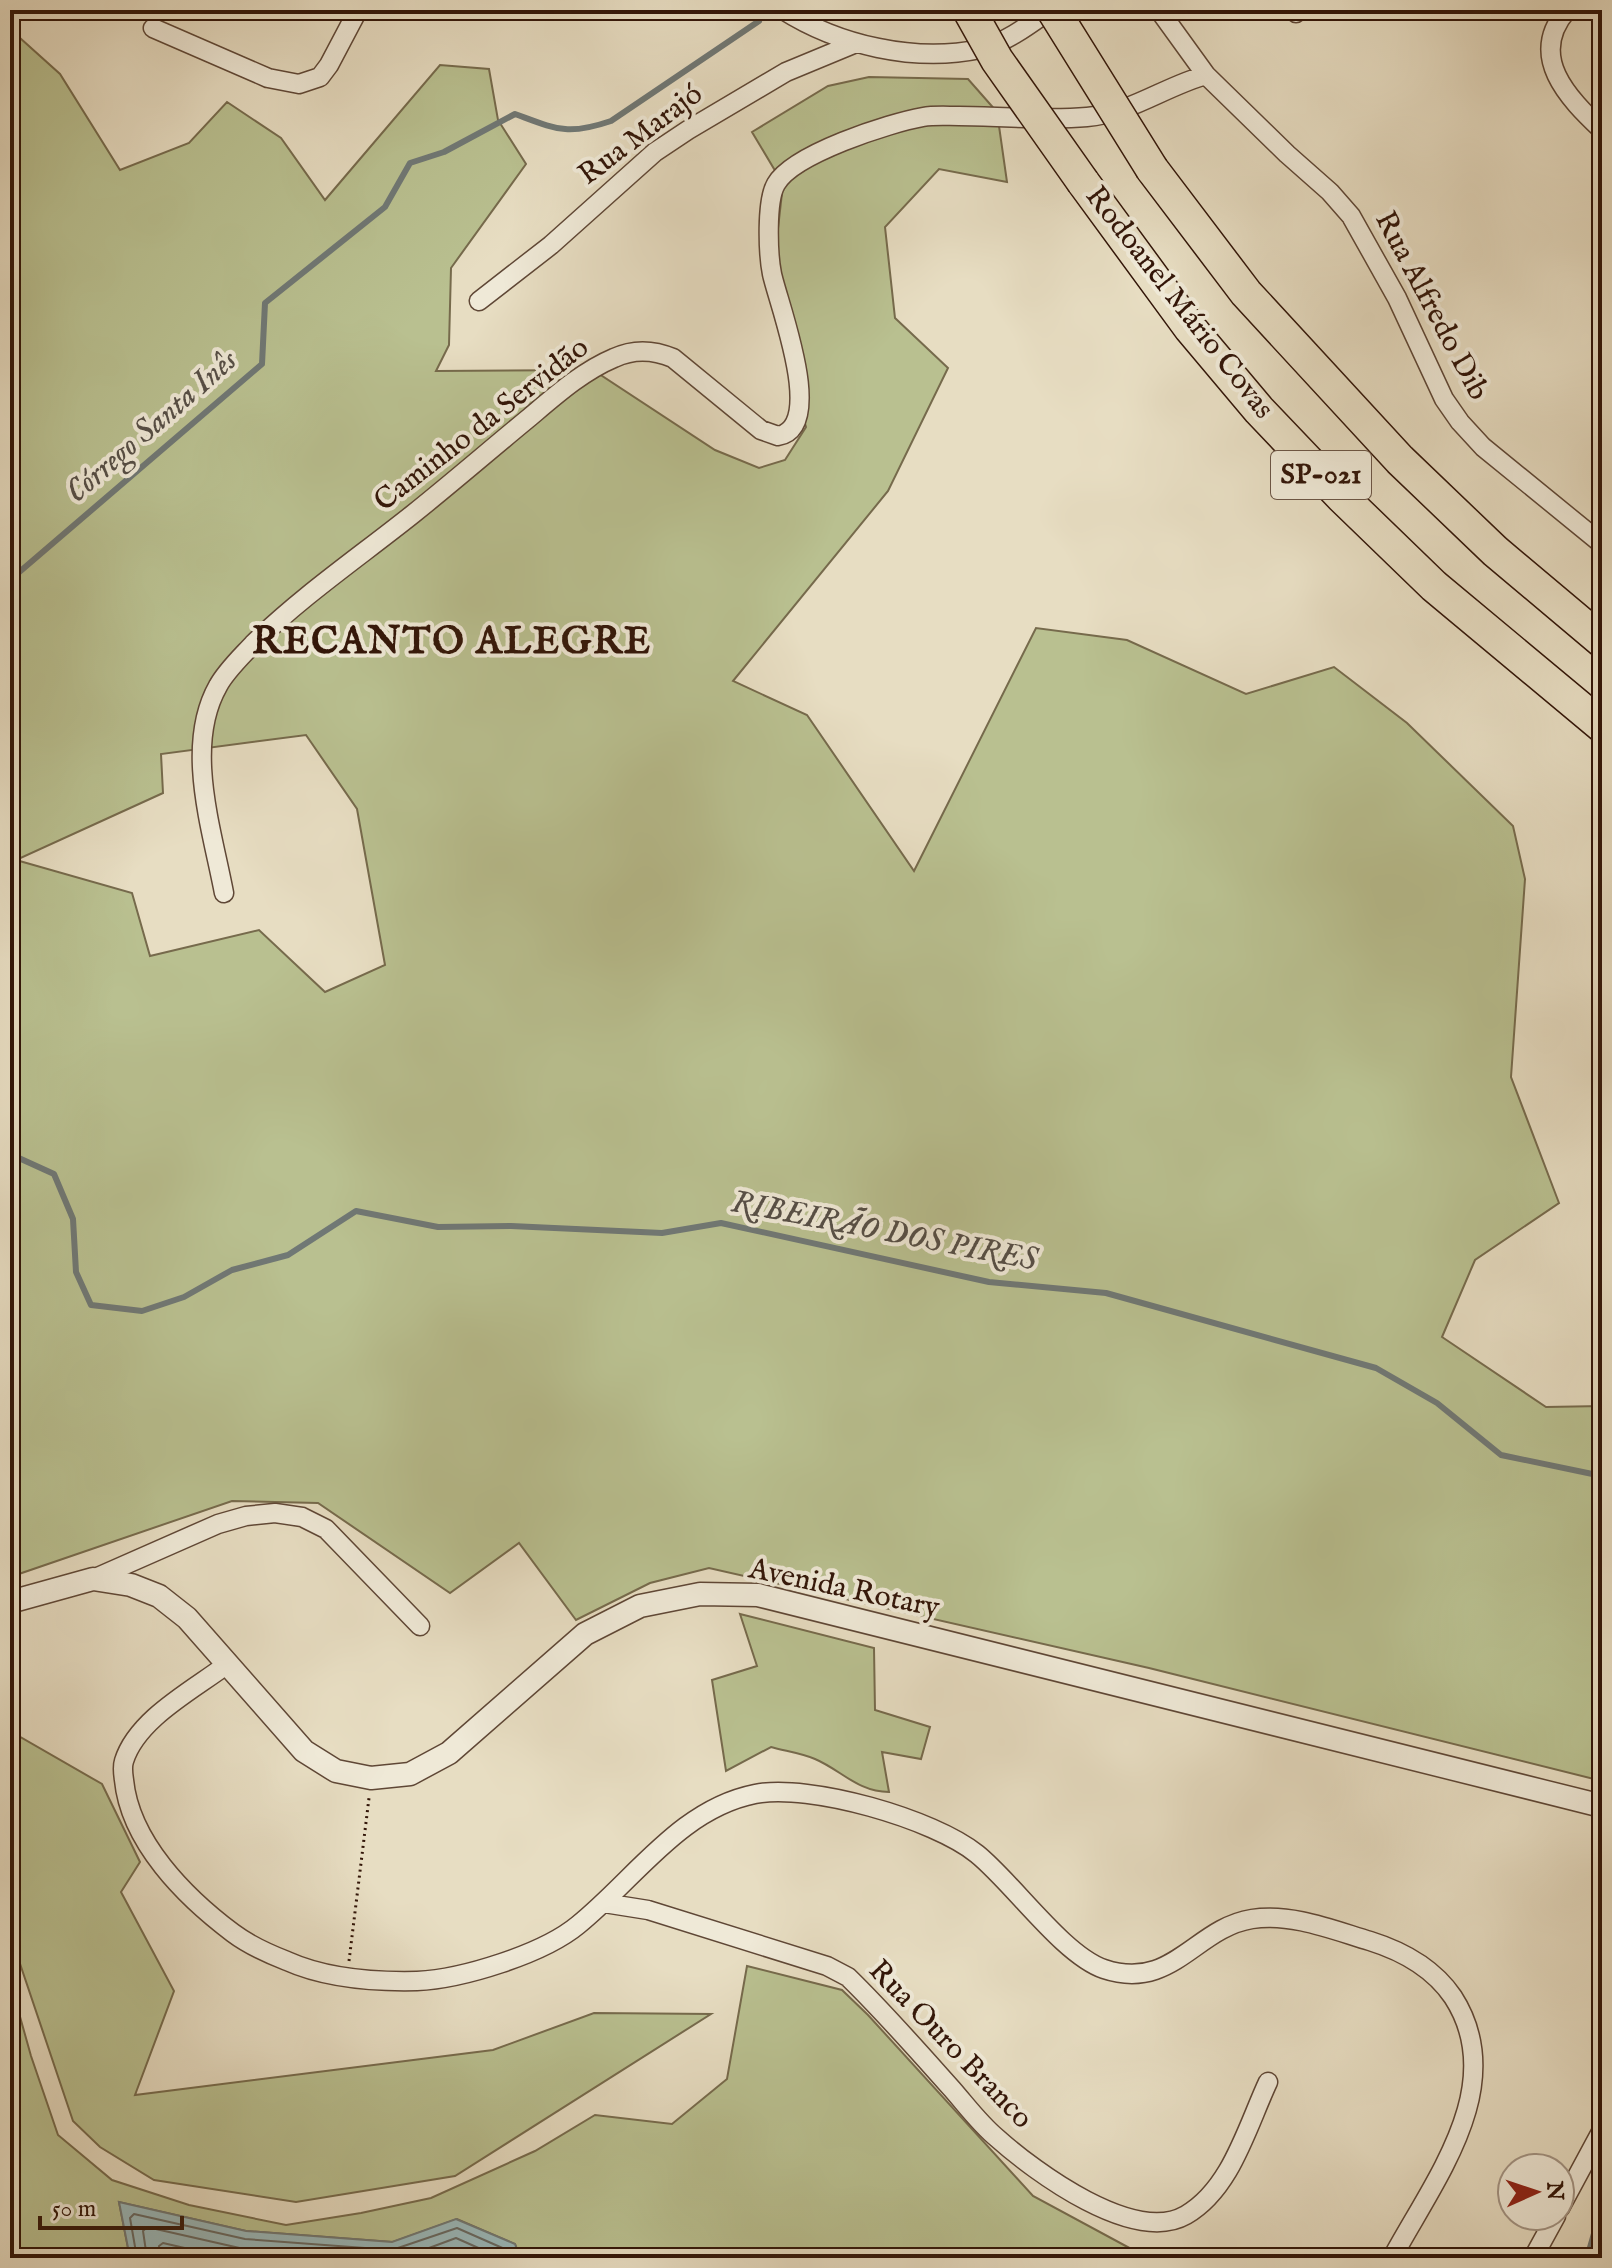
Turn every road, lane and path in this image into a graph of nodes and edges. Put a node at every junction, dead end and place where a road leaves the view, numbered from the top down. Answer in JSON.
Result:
{"nodes":[{"id":1,"x":358,"y":10,"type":"edge"},
{"id":2,"x":783,"y":10,"type":"edge"},
{"id":3,"x":969,"y":10,"type":"edge"},
{"id":4,"x":1051,"y":10,"type":"edge"},
{"id":5,"x":1159,"y":10,"type":"edge"},
{"id":6,"x":1567,"y":10,"type":"edge"},
{"id":7,"x":153,"y":28,"type":"dead end"},
{"id":8,"x":856,"y":43,"type":"junction"},
{"id":9,"x":1206,"y":75,"type":"junction"},
{"id":10,"x":1602,"y":130,"type":"edge"},
{"id":11,"x":479,"y":301,"type":"dead end"},
{"id":12,"x":1602,"y":544,"type":"edge"},
{"id":13,"x":1602,"y":641,"type":"edge"},
{"id":14,"x":1602,"y":726,"type":"edge"},
{"id":15,"x":224,"y":893,"type":"dead end"},
{"id":16,"x":93,"y":1579,"type":"junction"},
{"id":17,"x":10,"y":1602,"type":"edge"},
{"id":18,"x":420,"y":1626,"type":"dead end"},
{"id":19,"x":226,"y":1665,"type":"junction"},
{"id":20,"x":371,"y":1778,"type":"junction"},
{"id":21,"x":1602,"y":1806,"type":"edge"},
{"id":22,"x":604,"y":1903,"type":"junction"},
{"id":23,"x":347,"y":1977,"type":"junction"},
{"id":24,"x":1268,"y":2082,"type":"dead end"},
{"id":25,"x":1602,"y":2130,"type":"edge"},
{"id":26,"x":1576,"y":2178,"type":"edge"},
{"id":27,"x":1547,"y":2232,"type":"edge"},
{"id":28,"x":1392,"y":2258,"type":"edge"},
{"id":29,"x":1533,"y":2258,"type":"edge"}],
"edges":[{"from":1,"to":7,"type":"street"},
{"from":2,"to":8,"type":"street"},
{"from":3,"to":14,"type":"highway","name":"Rodoanel Mário Covas","number":"SP-021","bridge":true},
{"from":4,"to":8,"type":"street"},
{"from":4,"to":13,"type":"highway","name":"Rodoanel Mário Covas","number":"SP-021","bridge":true},
{"from":5,"to":9,"type":"street","name":"Rua Alfredo Dib"},
{"from":6,"to":10,"type":"street"},
{"from":8,"to":11,"type":"street","name":"Rua Marajó"},
{"from":9,"to":12,"type":"street","name":"Rua Alfredo Dib"},
{"from":9,"to":15,"type":"street","name":"Caminho da Servidão"},
{"from":16,"to":17,"type":"street"},
{"from":16,"to":18,"type":"street"},
{"from":16,"to":19,"type":"street","name":"Avenida Rotary"},
{"from":19,"to":20,"type":"street","name":"Avenida Rotary"},
{"from":19,"to":23,"type":"street"},
{"from":20,"to":21,"type":"street","name":"Avenida Rotary"},
{"from":20,"to":23,"type":"path"},
{"from":22,"to":23,"type":"street"},
{"from":22,"to":24,"type":"street","name":"Rua Ouro Branco"},
{"from":22,"to":28,"type":"street"},
{"from":25,"to":26,"type":"street"},
{"from":27,"to":29,"type":"street"}]}
